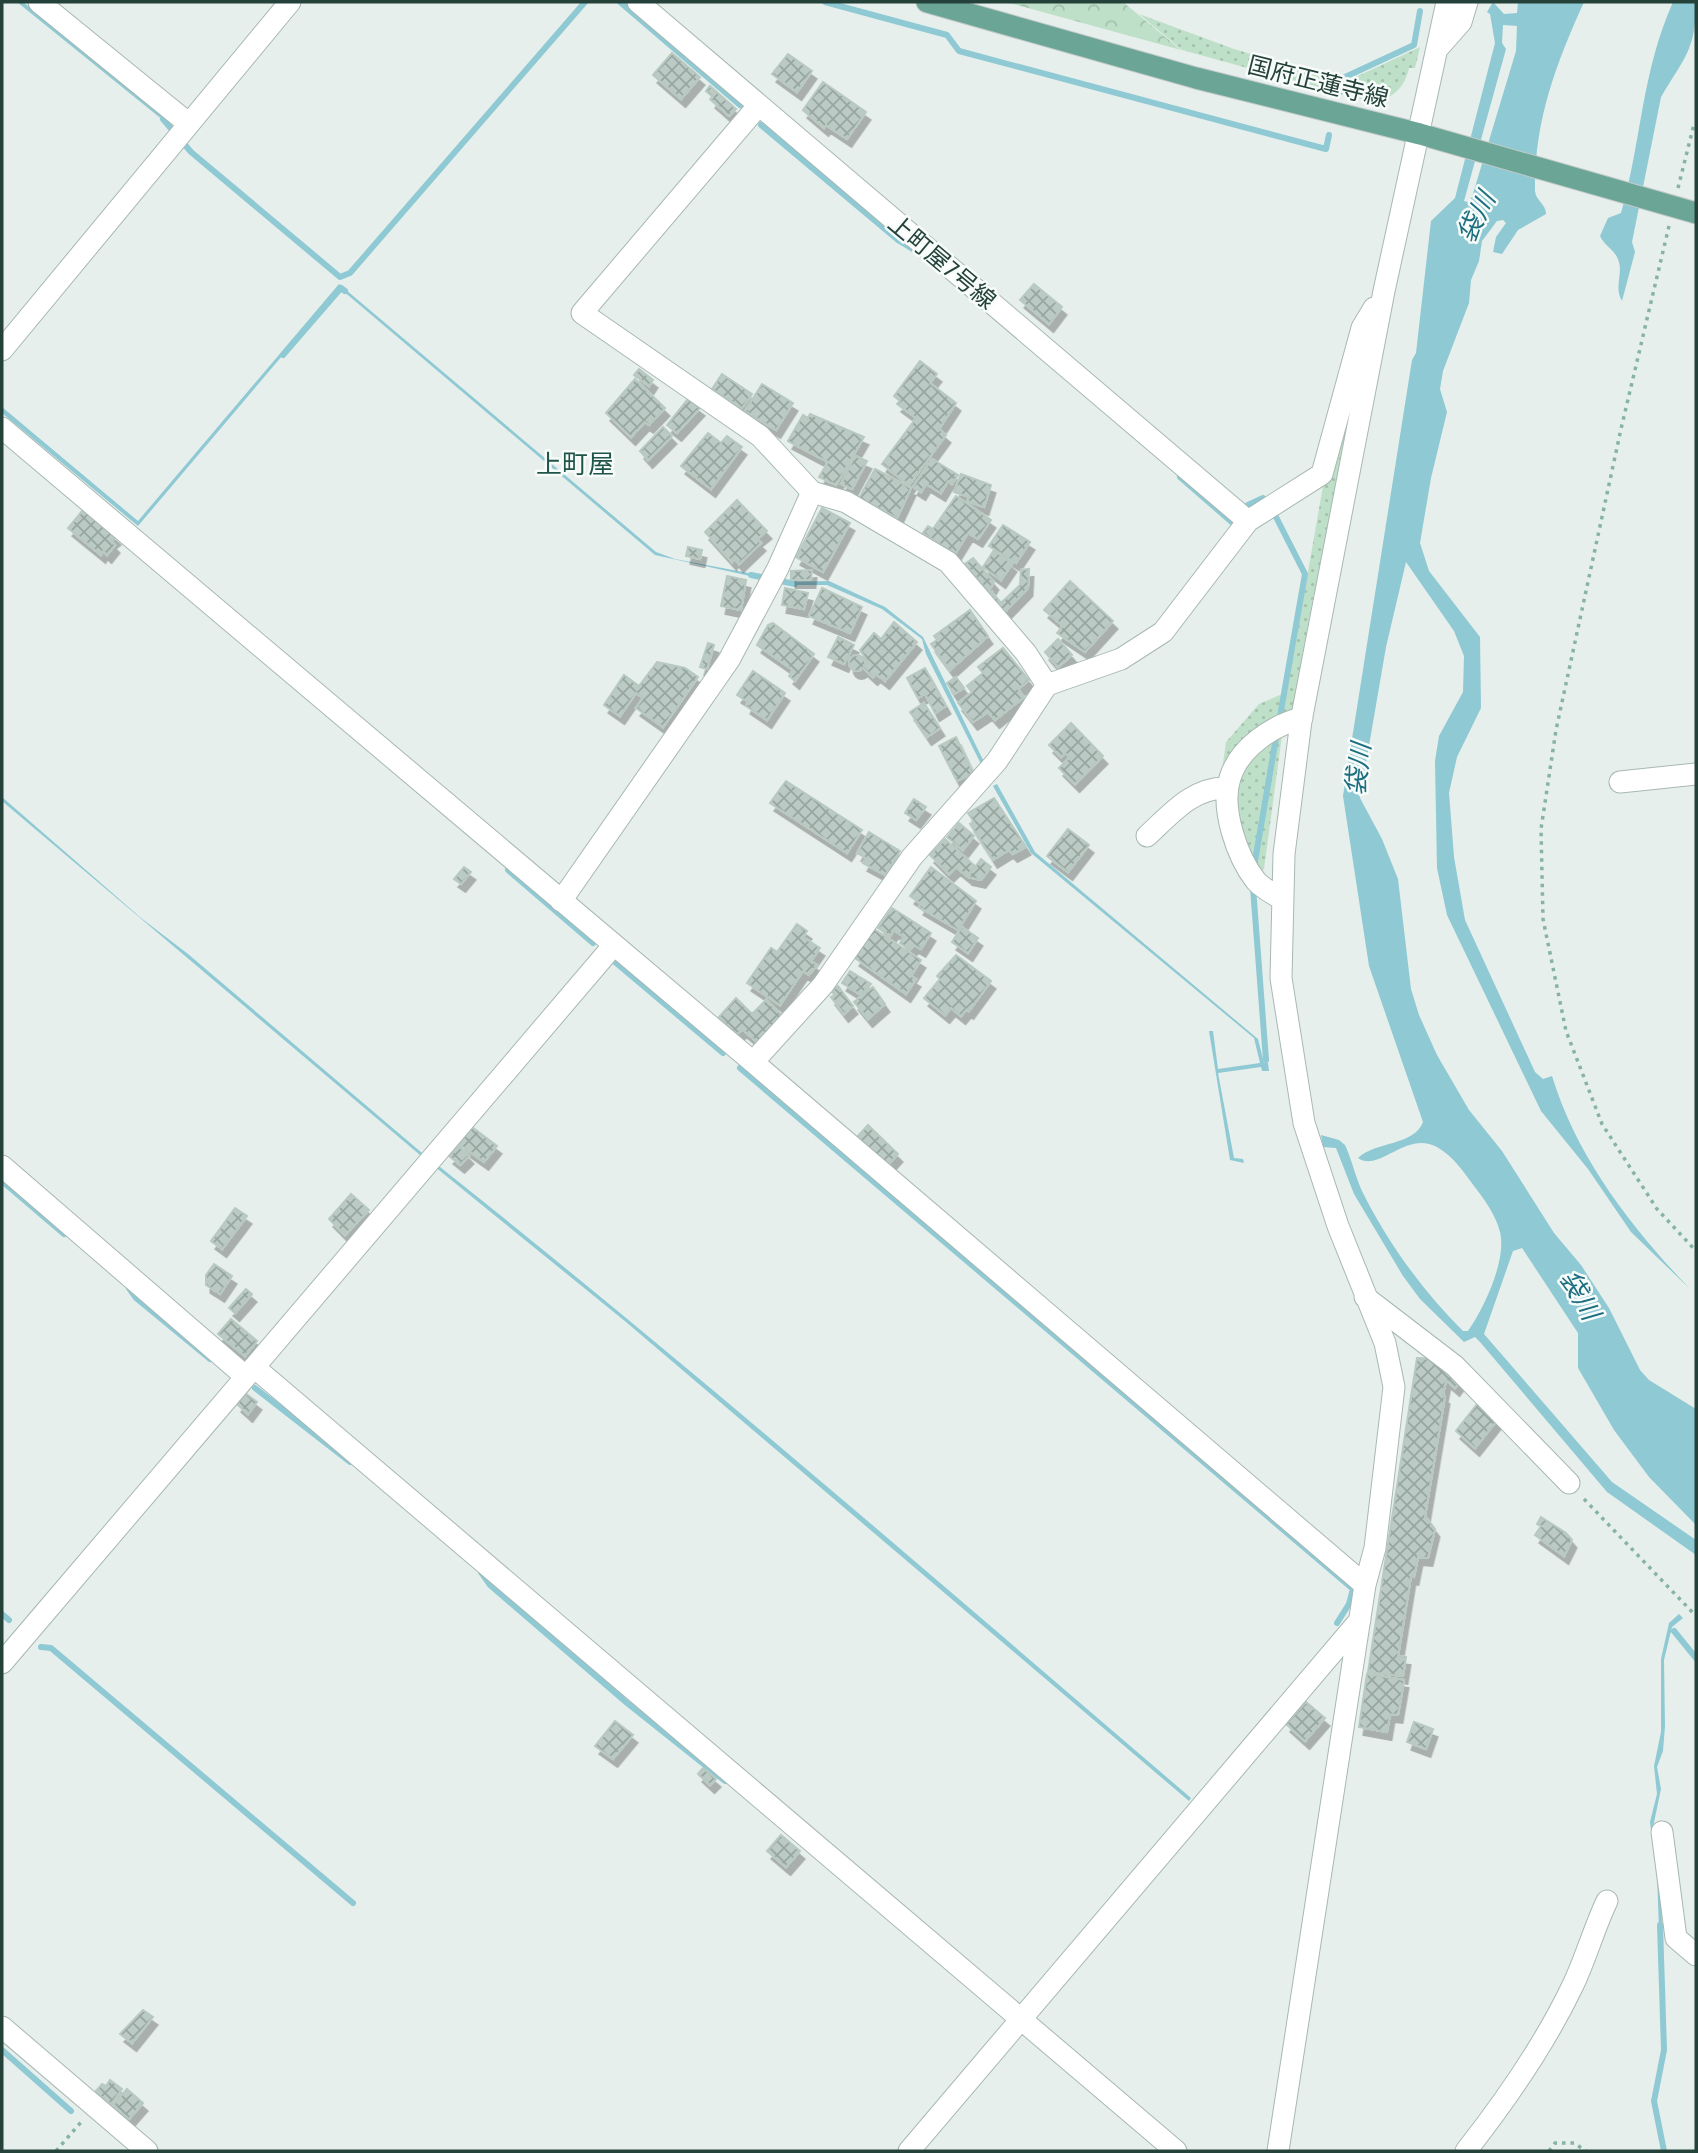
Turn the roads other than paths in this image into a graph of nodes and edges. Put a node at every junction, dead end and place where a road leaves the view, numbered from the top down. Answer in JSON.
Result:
{"nodes":[{"id":1,"x":39,"y":2,"type":"edge"},
{"id":2,"x":289,"y":2,"type":"edge"},
{"id":3,"x":638,"y":2,"type":"edge"},
{"id":4,"x":926,"y":2,"type":"edge"},
{"id":5,"x":1447,"y":2,"type":"edge"},
{"id":6,"x":1467,"y":2,"type":"edge"},
{"id":7,"x":1437,"y":49,"type":"junction"},
{"id":8,"x":758,"y":106,"type":"junction"},
{"id":9,"x":189,"y":124,"type":"junction"},
{"id":10,"x":1420,"y":134,"type":"junction"},
{"id":11,"x":1696,"y":213,"type":"edge"},
{"id":12,"x":1384,"y":291,"type":"junction"},
{"id":13,"x":2,"y":350,"type":"edge"},
{"id":14,"x":2,"y":428,"type":"edge"},
{"id":15,"x":811,"y":492,"type":"junction"},
{"id":16,"x":1248,"y":521,"type":"junction"},
{"id":17,"x":1047,"y":685,"type":"junction"},
{"id":18,"x":1302,"y":718,"type":"junction"},
{"id":19,"x":1696,"y":774,"type":"edge"},
{"id":20,"x":1620,"y":782,"type":"dead end"},
{"id":21,"x":1227,"y":788,"type":"junction"},
{"id":22,"x":1147,"y":835,"type":"dead end"},
{"id":23,"x":1283,"y":900,"type":"junction"},
{"id":24,"x":561,"y":901,"type":"junction"},
{"id":25,"x":612,"y":946,"type":"junction"},
{"id":26,"x":753,"y":1062,"type":"junction"},
{"id":27,"x":2,"y":1166,"type":"edge"},
{"id":28,"x":1365,"y":1297,"type":"junction"},
{"id":29,"x":249,"y":1371,"type":"junction"},
{"id":30,"x":1569,"y":1483,"type":"road end"},
{"id":31,"x":1365,"y":1585,"type":"junction"},
{"id":32,"x":1361,"y":1618,"type":"junction"},
{"id":33,"x":2,"y":1663,"type":"edge"},
{"id":34,"x":1662,"y":1832,"type":"dead end"},
{"id":35,"x":1607,"y":1901,"type":"dead end"},
{"id":36,"x":1696,"y":1955,"type":"edge"},
{"id":37,"x":1022,"y":2018,"type":"junction"},
{"id":38,"x":2,"y":2027,"type":"edge"},
{"id":39,"x":147,"y":2151,"type":"edge"},
{"id":40,"x":909,"y":2151,"type":"edge"},
{"id":41,"x":1176,"y":2151,"type":"edge"},
{"id":42,"x":1278,"y":2151,"type":"edge"},
{"id":43,"x":1466,"y":2151,"type":"edge"}],
"edges":[{"from":1,"to":9,"type":"street"},
{"from":2,"to":9,"type":"street"},
{"from":3,"to":8,"type":"street","name":"上町屋7号線"},
{"from":4,"to":10,"type":"main road","name":"国府正蓮寺線"},
{"from":5,"to":7,"type":"street"},
{"from":6,"to":7,"type":"street"},
{"from":7,"to":10,"type":"street"},
{"from":8,"to":15,"type":"street"},
{"from":8,"to":16,"type":"street","name":"上町屋7号線"},
{"from":9,"to":13,"type":"street"},
{"from":10,"to":11,"type":"main road","name":"国府正蓮寺線"},
{"from":10,"to":12,"type":"street"},
{"from":12,"to":16,"type":"street"},
{"from":12,"to":18,"type":"street"},
{"from":14,"to":24,"type":"street"},
{"from":15,"to":17,"type":"street"},
{"from":15,"to":24,"type":"street"},
{"from":16,"to":17,"type":"street"},
{"from":17,"to":26,"type":"street"},
{"from":18,"to":21,"type":"street"},
{"from":18,"to":23,"type":"street"},
{"from":19,"to":20,"type":"street"},
{"from":21,"to":22,"type":"street"},
{"from":21,"to":23,"type":"street"},
{"from":23,"to":28,"type":"street"},
{"from":24,"to":25,"type":"street"},
{"from":25,"to":26,"type":"street"},
{"from":25,"to":29,"type":"street"},
{"from":26,"to":31,"type":"street"},
{"from":27,"to":29,"type":"street"},
{"from":28,"to":30,"type":"street"},
{"from":28,"to":31,"type":"street"},
{"from":29,"to":33,"type":"street"},
{"from":29,"to":37,"type":"street"},
{"from":31,"to":32,"type":"street"},
{"from":32,"to":37,"type":"street"},
{"from":32,"to":42,"type":"street"},
{"from":34,"to":36,"type":"street"},
{"from":35,"to":43,"type":"street"},
{"from":37,"to":40,"type":"street"},
{"from":37,"to":41,"type":"street"},
{"from":38,"to":39,"type":"street"}]}
